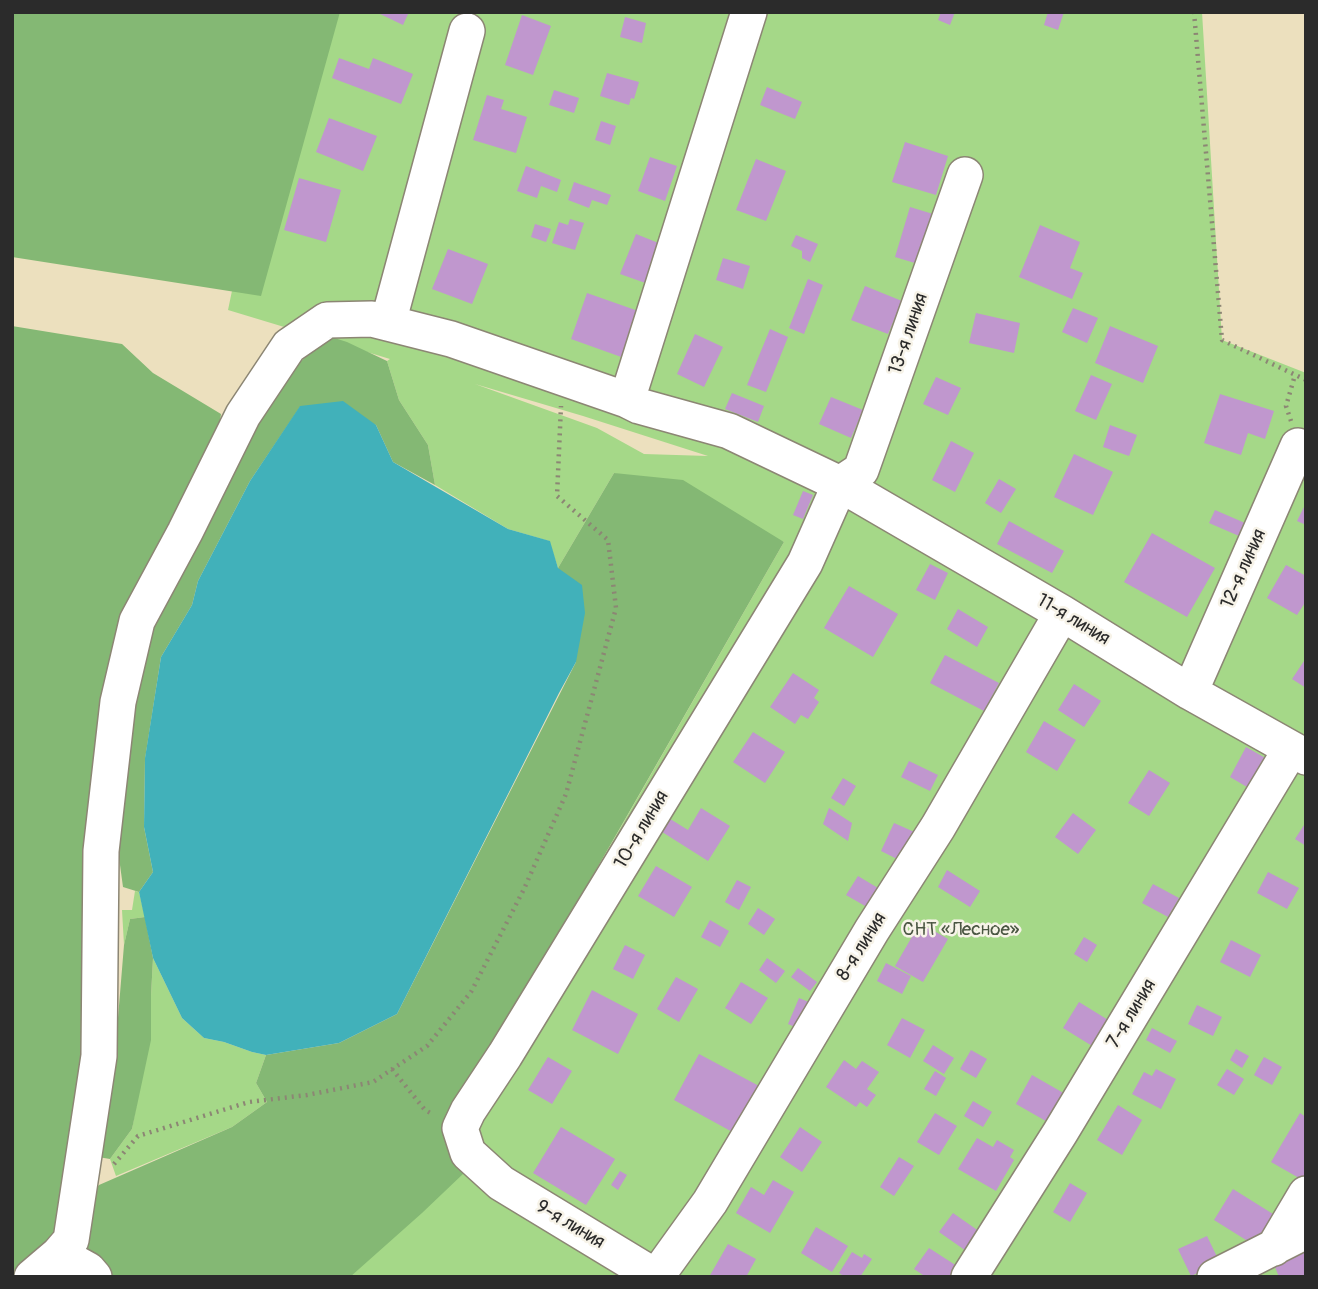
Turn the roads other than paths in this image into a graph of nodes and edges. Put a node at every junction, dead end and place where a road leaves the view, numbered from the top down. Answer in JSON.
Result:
{"nodes":[{"id":1,"x":749,"y":12,"type":"edge"},
{"id":2,"x":467,"y":32,"type":"dead end"},
{"id":3,"x":965,"y":175,"type":"dead end"},
{"id":4,"x":388,"y":323,"type":"junction"},
{"id":5,"x":627,"y":400,"type":"junction"},
{"id":6,"x":1298,"y":446,"type":"road end"},
{"id":7,"x":840,"y":484,"type":"junction"},
{"id":8,"x":1062,"y":613,"type":"junction"},
{"id":9,"x":1191,"y":692,"type":"junction"},
{"id":10,"x":1298,"y":753,"type":"edge"},
{"id":11,"x":485,"y":1170,"type":"joint"},
{"id":12,"x":1306,"y":1194,"type":"edge"},
{"id":13,"x":1306,"y":1231,"type":"edge"},
{"id":14,"x":1274,"y":1248,"type":"junction"},
{"id":15,"x":60,"y":1254,"type":"junction"},
{"id":16,"x":32,"y":1277,"type":"edge"},
{"id":17,"x":94,"y":1277,"type":"edge"},
{"id":18,"x":656,"y":1277,"type":"edge"},
{"id":19,"x":969,"y":1277,"type":"edge"},
{"id":20,"x":1215,"y":1277,"type":"edge"}],
"edges":[{"from":1,"to":5,"type":"street"},
{"from":2,"to":4,"type":"street"},
{"from":3,"to":7,"type":"street","name":"13-я линия"},
{"from":4,"to":5,"type":"street","name":"11-я линия"},
{"from":4,"to":15,"type":"street","name":"11-я линия"},
{"from":5,"to":7,"type":"street","name":"11-я линия"},
{"from":6,"to":9,"type":"street","name":"12-я линия"},
{"from":7,"to":8,"type":"street","name":"11-я линия"},
{"from":7,"to":11,"type":"street","name":"10-я линия"},
{"from":8,"to":9,"type":"street","name":"11-я линия"},
{"from":8,"to":18,"type":"street","name":"8-я линия"},
{"from":9,"to":10,"type":"street","name":"11-я линия"},
{"from":10,"to":19,"type":"street","name":"7-я линия"},
{"from":11,"to":18,"type":"street","name":"9-я линия"},
{"from":12,"to":14,"type":"street"},
{"from":13,"to":14,"type":"street"},
{"from":14,"to":20,"type":"street"},
{"from":15,"to":16,"type":"street"},
{"from":15,"to":17,"type":"street"}]}
